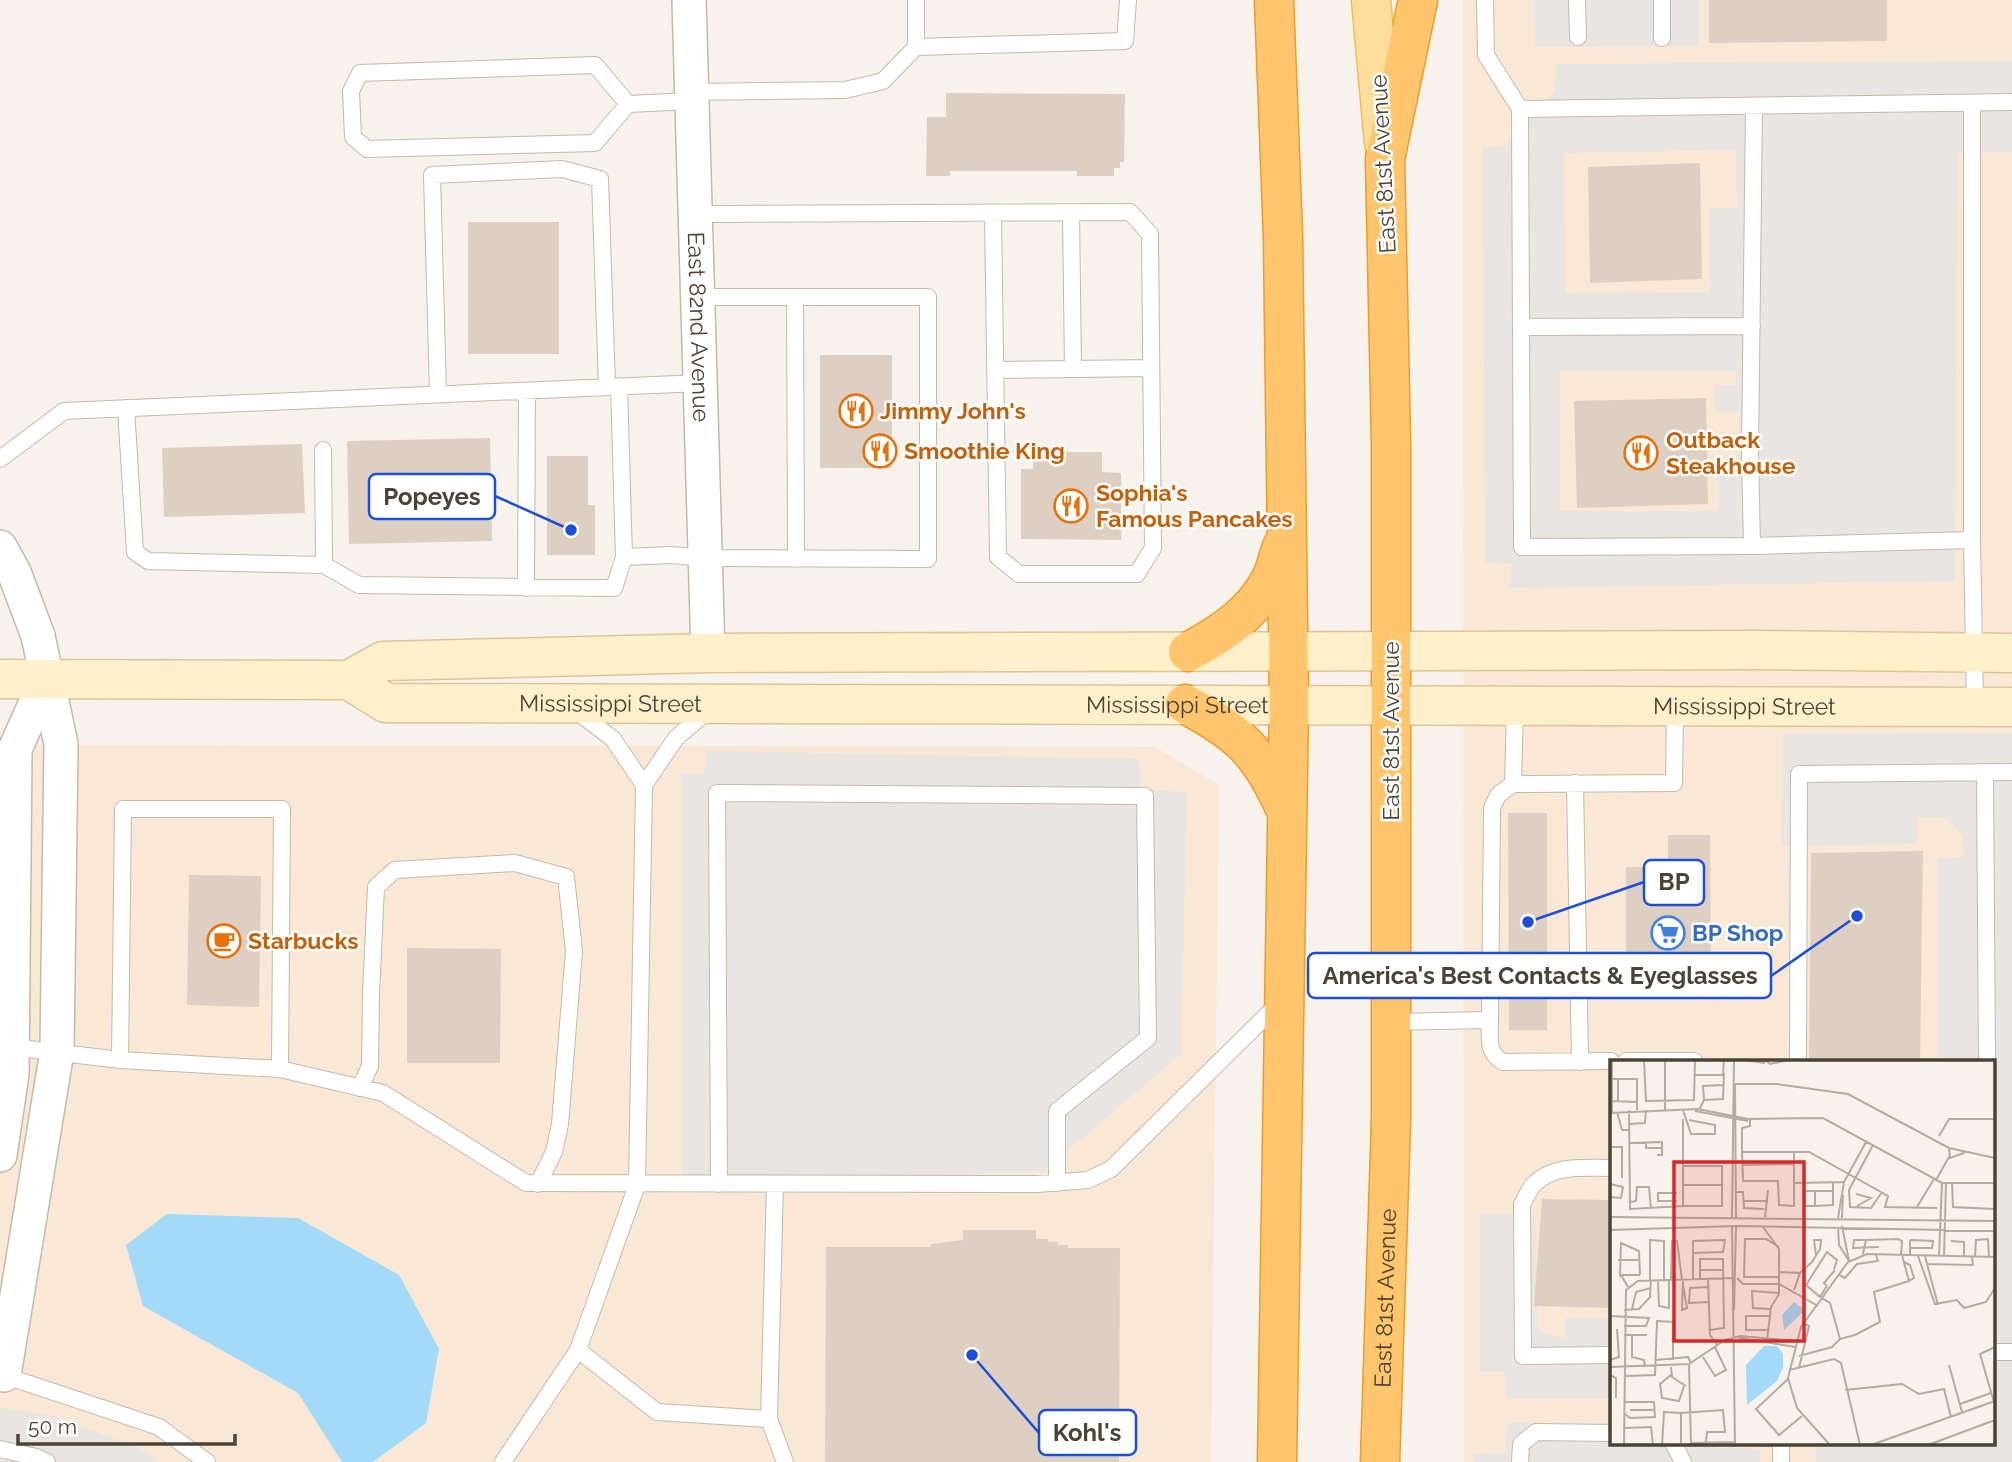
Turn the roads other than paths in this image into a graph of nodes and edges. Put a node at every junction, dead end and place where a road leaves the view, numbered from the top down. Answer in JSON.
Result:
{"nodes":[{"id":1,"x":689,"y":0,"type":"edge"},
{"id":2,"x":916,"y":0,"type":"edge"},
{"id":3,"x":1128,"y":0,"type":"edge"},
{"id":4,"x":1274,"y":0,"type":"edge"},
{"id":5,"x":1371,"y":0,"type":"edge"},
{"id":6,"x":1418,"y":0,"type":"edge"},
{"id":7,"x":1485,"y":0,"type":"edge"},
{"id":8,"x":1577,"y":0,"type":"edge"},
{"id":9,"x":1662,"y":0,"type":"edge"},
{"id":10,"x":1578,"y":37,"type":"dead end"},
{"id":11,"x":1662,"y":37,"type":"dead end"},
{"id":12,"x":916,"y":47,"type":"junction"},
{"id":13,"x":692,"y":97,"type":"junction"},
{"id":14,"x":2012,"y":102,"type":"edge"},
{"id":15,"x":1972,"y":103,"type":"junction"},
{"id":16,"x":628,"y":104,"type":"junction"},
{"id":17,"x":1754,"y":106,"type":"junction"},
{"id":18,"x":1520,"y":109,"type":"junction"},
{"id":19,"x":1385,"y":159,"type":"junction"},
{"id":20,"x":1071,"y":212,"type":"junction"},
{"id":21,"x":695,"y":214,"type":"junction"},
{"id":22,"x":993,"y":214,"type":"junction"},
{"id":23,"x":698,"y":297,"type":"junction"},
{"id":24,"x":794,"y":297,"type":"junction"},
{"id":25,"x":1752,"y":326,"type":"junction"},
{"id":26,"x":1521,"y":327,"type":"junction"},
{"id":27,"x":1151,"y":368,"type":"junction"},
{"id":28,"x":1073,"y":369,"type":"junction"},
{"id":29,"x":995,"y":370,"type":"junction"},
{"id":30,"x":700,"y":383,"type":"junction"},
{"id":31,"x":613,"y":386,"type":"junction"},
{"id":32,"x":527,"y":391,"type":"junction"},
{"id":33,"x":438,"y":394,"type":"junction"},
{"id":34,"x":126,"y":408,"type":"junction"},
{"id":35,"x":323,"y":450,"type":"dead end"},
{"id":36,"x":0,"y":459,"type":"edge"},
{"id":37,"x":1287,"y":531,"type":"junction"},
{"id":38,"x":1972,"y":540,"type":"junction"},
{"id":39,"x":1752,"y":546,"type":"junction"},
{"id":40,"x":0,"y":547,"type":"edge"},
{"id":41,"x":624,"y":557,"type":"junction"},
{"id":42,"x":705,"y":558,"type":"junction"},
{"id":43,"x":796,"y":559,"type":"junction"},
{"id":44,"x":324,"y":565,"type":"junction"},
{"id":45,"x":526,"y":588,"type":"junction"},
{"id":46,"x":1289,"y":651,"type":"junction"},
{"id":47,"x":1188,"y":652,"type":"junction"},
{"id":48,"x":1391,"y":652,"type":"junction"},
{"id":49,"x":1975,"y":652,"type":"junction"},
{"id":50,"x":708,"y":653,"type":"junction"},
{"id":51,"x":2012,"y":653,"type":"edge"},
{"id":52,"x":47,"y":678,"type":"junction"},
{"id":53,"x":0,"y":679,"type":"edge"},
{"id":54,"x":349,"y":680,"type":"junction"},
{"id":55,"x":566,"y":704,"type":"junction"},
{"id":56,"x":717,"y":704,"type":"junction"},
{"id":57,"x":1185,"y":704,"type":"junction"},
{"id":58,"x":1289,"y":704,"type":"junction"},
{"id":59,"x":1391,"y":704,"type":"junction"},
{"id":60,"x":1515,"y":705,"type":"junction"},
{"id":61,"x":1675,"y":706,"type":"junction"},
{"id":62,"x":1975,"y":707,"type":"junction"},
{"id":63,"x":2012,"y":707,"type":"edge"},
{"id":64,"x":2012,"y":772,"type":"edge"},
{"id":65,"x":1985,"y":773,"type":"junction"},
{"id":66,"x":1575,"y":783,"type":"junction"},
{"id":67,"x":1513,"y":784,"type":"junction"},
{"id":68,"x":643,"y":785,"type":"junction"},
{"id":69,"x":1287,"y":813,"type":"junction"},
{"id":70,"x":1284,"y":998,"type":"junction"},
{"id":71,"x":1490,"y":1020,"type":"junction"},
{"id":72,"x":1391,"y":1022,"type":"junction"},
{"id":73,"x":12,"y":1047,"type":"junction"},
{"id":74,"x":57,"y":1051,"type":"junction"},
{"id":75,"x":120,"y":1060,"type":"junction"},
{"id":76,"x":1798,"y":1060,"type":"edge"},
{"id":77,"x":1987,"y":1060,"type":"edge"},
{"id":78,"x":1610,"y":1061,"type":"edge"},
{"id":79,"x":1580,"y":1062,"type":"junction"},
{"id":80,"x":280,"y":1069,"type":"junction"},
{"id":81,"x":360,"y":1088,"type":"junction"},
{"id":82,"x":0,"y":1155,"type":"edge"},
{"id":83,"x":1610,"y":1168,"type":"edge"},
{"id":84,"x":1056,"y":1183,"type":"junction"},
{"id":85,"x":538,"y":1184,"type":"junction"},
{"id":86,"x":719,"y":1184,"type":"junction"},
{"id":87,"x":775,"y":1184,"type":"junction"},
{"id":88,"x":637,"y":1185,"type":"junction"},
{"id":89,"x":578,"y":1350,"type":"junction"},
{"id":90,"x":1994,"y":1352,"type":"edge"},
{"id":91,"x":2012,"y":1352,"type":"edge"},
{"id":92,"x":1610,"y":1355,"type":"edge"},
{"id":93,"x":2,"y":1374,"type":"edge"},
{"id":94,"x":769,"y":1419,"type":"junction"},
{"id":95,"x":1610,"y":1433,"type":"edge"},
{"id":96,"x":1673,"y":1444,"type":"edge"},
{"id":97,"x":1781,"y":1444,"type":"edge"},
{"id":98,"x":0,"y":1449,"type":"edge"},
{"id":99,"x":201,"y":1460,"type":"edge"},
{"id":100,"x":47,"y":1462,"type":"edge"},
{"id":101,"x":503,"y":1462,"type":"edge"},
{"id":102,"x":786,"y":1462,"type":"edge"},
{"id":103,"x":1277,"y":1462,"type":"edge"},
{"id":104,"x":1380,"y":1462,"type":"edge"},
{"id":105,"x":1520,"y":1462,"type":"edge"},
{"id":106,"x":1683,"y":1462,"type":"edge"},
{"id":107,"x":1782,"y":1462,"type":"edge"}],
"edges":[{"from":1,"to":13,"type":"street","name":"East 82nd Avenue"},
{"from":2,"to":12,"type":"lane"},
{"from":3,"to":12,"type":"lane"},
{"from":4,"to":37,"type":"highway"},
{"from":5,"to":19,"type":"main road","name":"East 81st Avenue"},
{"from":6,"to":19,"type":"highway"},
{"from":7,"to":18,"type":"lane"},
{"from":8,"to":10,"type":"lane"},
{"from":9,"to":11,"type":"lane"},
{"from":12,"to":13,"type":"lane"},
{"from":13,"to":16,"type":"lane"},
{"from":13,"to":21,"type":"street","name":"East 82nd Avenue"},
{"from":14,"to":15,"type":"lane"},
{"from":15,"to":17,"type":"lane"},
{"from":15,"to":38,"type":"lane"},
{"from":16,"to":16,"type":"lane"},
{"from":17,"to":18,"type":"lane"},
{"from":17,"to":25,"type":"lane"},
{"from":18,"to":26,"type":"lane"},
{"from":19,"to":48,"type":"highway","name":"East 81st Avenue"},
{"from":20,"to":22,"type":"lane"},
{"from":20,"to":27,"type":"lane"},
{"from":20,"to":28,"type":"lane"},
{"from":21,"to":22,"type":"lane"},
{"from":21,"to":23,"type":"street","name":"East 82nd Avenue"},
{"from":22,"to":29,"type":"lane"},
{"from":23,"to":24,"type":"lane"},
{"from":23,"to":30,"type":"street","name":"East 82nd Avenue"},
{"from":24,"to":43,"type":"lane"},
{"from":24,"to":43,"type":"lane"},
{"from":25,"to":26,"type":"lane"},
{"from":25,"to":39,"type":"lane"},
{"from":26,"to":39,"type":"lane"},
{"from":27,"to":28,"type":"lane"},
{"from":27,"to":29,"type":"lane"},
{"from":28,"to":29,"type":"lane"},
{"from":30,"to":31,"type":"lane"},
{"from":30,"to":42,"type":"street","name":"East 82nd Avenue"},
{"from":31,"to":32,"type":"lane"},
{"from":31,"to":33,"type":"lane"},
{"from":31,"to":41,"type":"lane"},
{"from":32,"to":33,"type":"lane"},
{"from":32,"to":45,"type":"lane"},
{"from":33,"to":34,"type":"lane"},
{"from":34,"to":36,"type":"lane"},
{"from":34,"to":44,"type":"lane"},
{"from":35,"to":44,"type":"lane"},
{"from":37,"to":46,"type":"highway"},
{"from":37,"to":47,"type":"highway"},
{"from":38,"to":39,"type":"lane"},
{"from":38,"to":49,"type":"lane"},
{"from":40,"to":52,"type":"street"},
{"from":41,"to":42,"type":"lane"},
{"from":41,"to":45,"type":"lane"},
{"from":42,"to":43,"type":"lane"},
{"from":42,"to":50,"type":"street","name":"East 82nd Avenue"},
{"from":44,"to":45,"type":"lane"},
{"from":46,"to":47,"type":"street","name":"Mississippi Street"},
{"from":46,"to":48,"type":"street","name":"Mississippi Street"},
{"from":46,"to":58,"type":"highway"},
{"from":47,"to":50,"type":"street","name":"Mississippi Street"},
{"from":48,"to":49,"type":"street","name":"Mississippi Street"},
{"from":48,"to":59,"type":"highway","name":"East 81st Avenue"},
{"from":49,"to":51,"type":"street","name":"Mississippi Street"},
{"from":49,"to":62,"type":"lane"},
{"from":50,"to":54,"type":"street","name":"Mississippi Street"},
{"from":52,"to":53,"type":"street","name":"Mississippi Street"},
{"from":52,"to":54,"type":"street","name":"Mississippi Street"},
{"from":52,"to":73,"type":"street"},
{"from":52,"to":74,"type":"street"},
{"from":54,"to":55,"type":"street","name":"Mississippi Street"},
{"from":55,"to":56,"type":"street","name":"Mississippi Street"},
{"from":55,"to":68,"type":"lane"},
{"from":56,"to":57,"type":"street","name":"Mississippi Street"},
{"from":56,"to":68,"type":"lane"},
{"from":57,"to":58,"type":"street","name":"Mississippi Street"},
{"from":57,"to":69,"type":"highway"},
{"from":58,"to":59,"type":"street","name":"Mississippi Street"},
{"from":58,"to":69,"type":"highway"},
{"from":59,"to":60,"type":"street","name":"Mississippi Street"},
{"from":59,"to":72,"type":"highway","name":"East 81st Avenue"},
{"from":60,"to":61,"type":"street","name":"Mississippi Street"},
{"from":60,"to":67,"type":"lane"},
{"from":61,"to":62,"type":"street","name":"Mississippi Street"},
{"from":61,"to":66,"type":"lane"},
{"from":62,"to":63,"type":"street","name":"Mississippi Street"},
{"from":64,"to":65,"type":"lane"},
{"from":65,"to":76,"type":"lane"},
{"from":65,"to":77,"type":"lane"},
{"from":66,"to":67,"type":"lane"},
{"from":66,"to":79,"type":"lane"},
{"from":67,"to":71,"type":"lane"},
{"from":68,"to":88,"type":"lane"},
{"from":69,"to":70,"type":"highway"},
{"from":70,"to":84,"type":"lane"},
{"from":70,"to":103,"type":"highway"},
{"from":71,"to":72,"type":"lane"},
{"from":71,"to":79,"type":"lane"},
{"from":72,"to":104,"type":"highway","name":"East 81st Avenue"},
{"from":73,"to":74,"type":"lane"},
{"from":73,"to":82,"type":"street"},
{"from":74,"to":75,"type":"lane"},
{"from":74,"to":93,"type":"street"},
{"from":75,"to":80,"type":"lane"},
{"from":75,"to":80,"type":"lane"},
{"from":78,"to":79,"type":"lane"},
{"from":80,"to":81,"type":"lane"},
{"from":81,"to":85,"type":"lane"},
{"from":81,"to":85,"type":"lane"},
{"from":83,"to":92,"type":"lane"},
{"from":84,"to":86,"type":"lane"},
{"from":84,"to":87,"type":"lane"},
{"from":85,"to":88,"type":"lane"},
{"from":86,"to":87,"type":"lane"},
{"from":86,"to":88,"type":"lane"},
{"from":87,"to":94,"type":"lane"},
{"from":88,"to":89,"type":"lane"},
{"from":89,"to":94,"type":"lane"},
{"from":89,"to":101,"type":"lane"},
{"from":90,"to":91,"type":"lane"},
{"from":93,"to":99,"type":"lane"},
{"from":94,"to":102,"type":"lane"},
{"from":95,"to":105,"type":"lane"},
{"from":96,"to":106,"type":"lane"},
{"from":97,"to":107,"type":"lane"},
{"from":98,"to":100,"type":"lane"}]}
